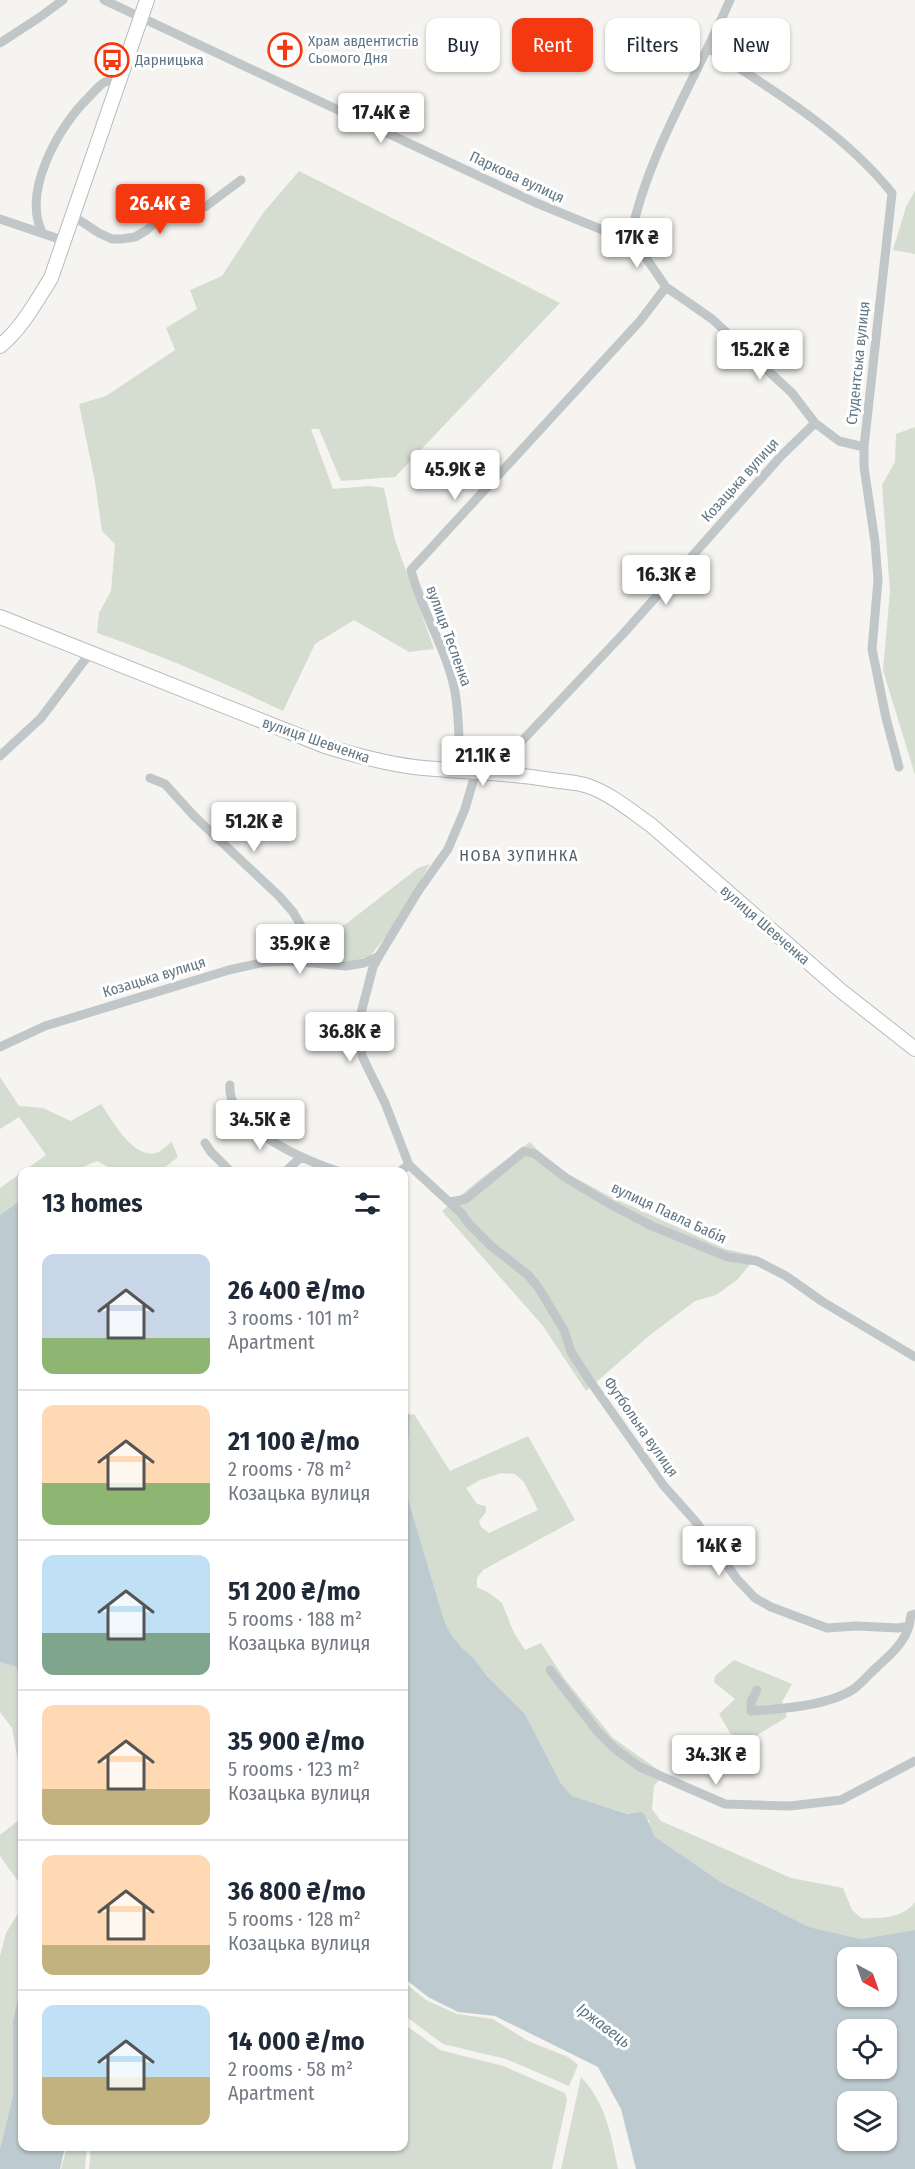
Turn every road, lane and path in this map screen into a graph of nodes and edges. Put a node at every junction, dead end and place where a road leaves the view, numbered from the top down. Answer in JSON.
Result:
{"nodes":[{"id":1,"x":63,"y":0,"type":"edge"},
{"id":2,"x":104,"y":0,"type":"edge"},
{"id":3,"x":147,"y":0,"type":"edge"},
{"id":4,"x":730,"y":0,"type":"edge"},
{"id":5,"x":141,"y":18,"type":"junction"},
{"id":6,"x":0,"y":43,"type":"edge"},
{"id":7,"x":708,"y":48,"type":"junction"},
{"id":8,"x":119,"y":80,"type":"junction"},
{"id":9,"x":242,"y":180,"type":"dead end"},
{"id":10,"x":74,"y":216,"type":"junction"},
{"id":11,"x":0,"y":219,"type":"edge"},
{"id":12,"x":42,"y":232,"type":"junction"},
{"id":13,"x":631,"y":236,"type":"junction"},
{"id":14,"x":65,"y":241,"type":"junction"},
{"id":15,"x":666,"y":287,"type":"junction"},
{"id":16,"x":0,"y":346,"type":"edge"},
{"id":17,"x":815,"y":423,"type":"junction"},
{"id":18,"x":864,"y":447,"type":"junction"},
{"id":19,"x":0,"y":617,"type":"edge"},
{"id":20,"x":90,"y":653,"type":"junction"},
{"id":21,"x":0,"y":756,"type":"edge"},
{"id":22,"x":898,"y":767,"type":"dead end"},
{"id":23,"x":461,"y":770,"type":"junction"},
{"id":24,"x":476,"y":771,"type":"junction"},
{"id":25,"x":496,"y":772,"type":"junction"},
{"id":26,"x":150,"y":778,"type":"dead end"},
{"id":27,"x":379,"y":956,"type":"junction"},
{"id":28,"x":322,"y":963,"type":"junction"},
{"id":29,"x":0,"y":1047,"type":"edge"},
{"id":30,"x":915,"y":1049,"type":"edge"},
{"id":31,"x":230,"y":1084,"type":"dead end"},
{"id":32,"x":205,"y":1143,"type":"dead end"},
{"id":33,"x":301,"y":1157,"type":"junction"},
{"id":34,"x":409,"y":1165,"type":"junction"},
{"id":35,"x":226,"y":1167,"type":"edge"},
{"id":36,"x":290,"y":1167,"type":"edge"},
{"id":37,"x":328,"y":1167,"type":"edge"},
{"id":38,"x":406,"y":1167,"type":"edge"},
{"id":39,"x":450,"y":1202,"type":"junction"},
{"id":40,"x":915,"y":1357,"type":"edge"},
{"id":41,"x":915,"y":1614,"type":"edge"},
{"id":42,"x":909,"y":1626,"type":"junction"},
{"id":43,"x":915,"y":1635,"type":"edge"},
{"id":44,"x":550,"y":1670,"type":"dead end"},
{"id":45,"x":757,"y":1690,"type":"dead end"},
{"id":46,"x":915,"y":1761,"type":"edge"}],
"edges":[{"from":1,"to":6,"type":"street"},
{"from":2,"to":5,"type":"street","name":"Паркова вулиця"},
{"from":3,"to":5,"type":"street"},
{"from":4,"to":7,"type":"street"},
{"from":5,"to":8,"type":"street"},
{"from":5,"to":13,"type":"street","name":"Паркова вулиця"},
{"from":7,"to":13,"type":"street"},
{"from":7,"to":18,"type":"street","name":"Студентська вулиця"},
{"from":8,"to":10,"type":"street"},
{"from":8,"to":12,"type":"street"},
{"from":9,"to":10,"type":"street"},
{"from":10,"to":14,"type":"street"},
{"from":11,"to":12,"type":"street"},
{"from":12,"to":14,"type":"street"},
{"from":13,"to":15,"type":"street"},
{"from":14,"to":16,"type":"street"},
{"from":15,"to":17,"type":"street"},
{"from":15,"to":23,"type":"street","name":"вулиця Тесленка"},
{"from":17,"to":18,"type":"street"},
{"from":17,"to":25,"type":"street","name":"Козацька вулиця"},
{"from":18,"to":22,"type":"street","name":"Студентська вулиця"},
{"from":19,"to":20,"type":"street","name":"вулиця Шевченка"},
{"from":20,"to":21,"type":"street"},
{"from":20,"to":23,"type":"street","name":"вулиця Шевченка"},
{"from":23,"to":24,"type":"street","name":"вулиця Шевченка"},
{"from":24,"to":25,"type":"street","name":"вулиця Шевченка"},
{"from":24,"to":27,"type":"street"},
{"from":25,"to":30,"type":"street","name":"вулиця Шевченка"},
{"from":26,"to":28,"type":"street"},
{"from":27,"to":28,"type":"street","name":"Козацька вулиця"},
{"from":27,"to":34,"type":"street"},
{"from":28,"to":29,"type":"street","name":"Козацька вулиця"},
{"from":31,"to":33,"type":"street"},
{"from":32,"to":35,"type":"street"},
{"from":33,"to":36,"type":"street"},
{"from":33,"to":37,"type":"street"},
{"from":34,"to":38,"type":"street"},
{"from":34,"to":39,"type":"street","name":"Футбольна вулиця"},
{"from":39,"to":40,"type":"street","name":"вулиця Павла Бабія"},
{"from":39,"to":42,"type":"street","name":"Футбольна вулиця"},
{"from":41,"to":42,"type":"street"},
{"from":42,"to":43,"type":"street"},
{"from":42,"to":45,"type":"street"},
{"from":44,"to":46,"type":"street"}]}
